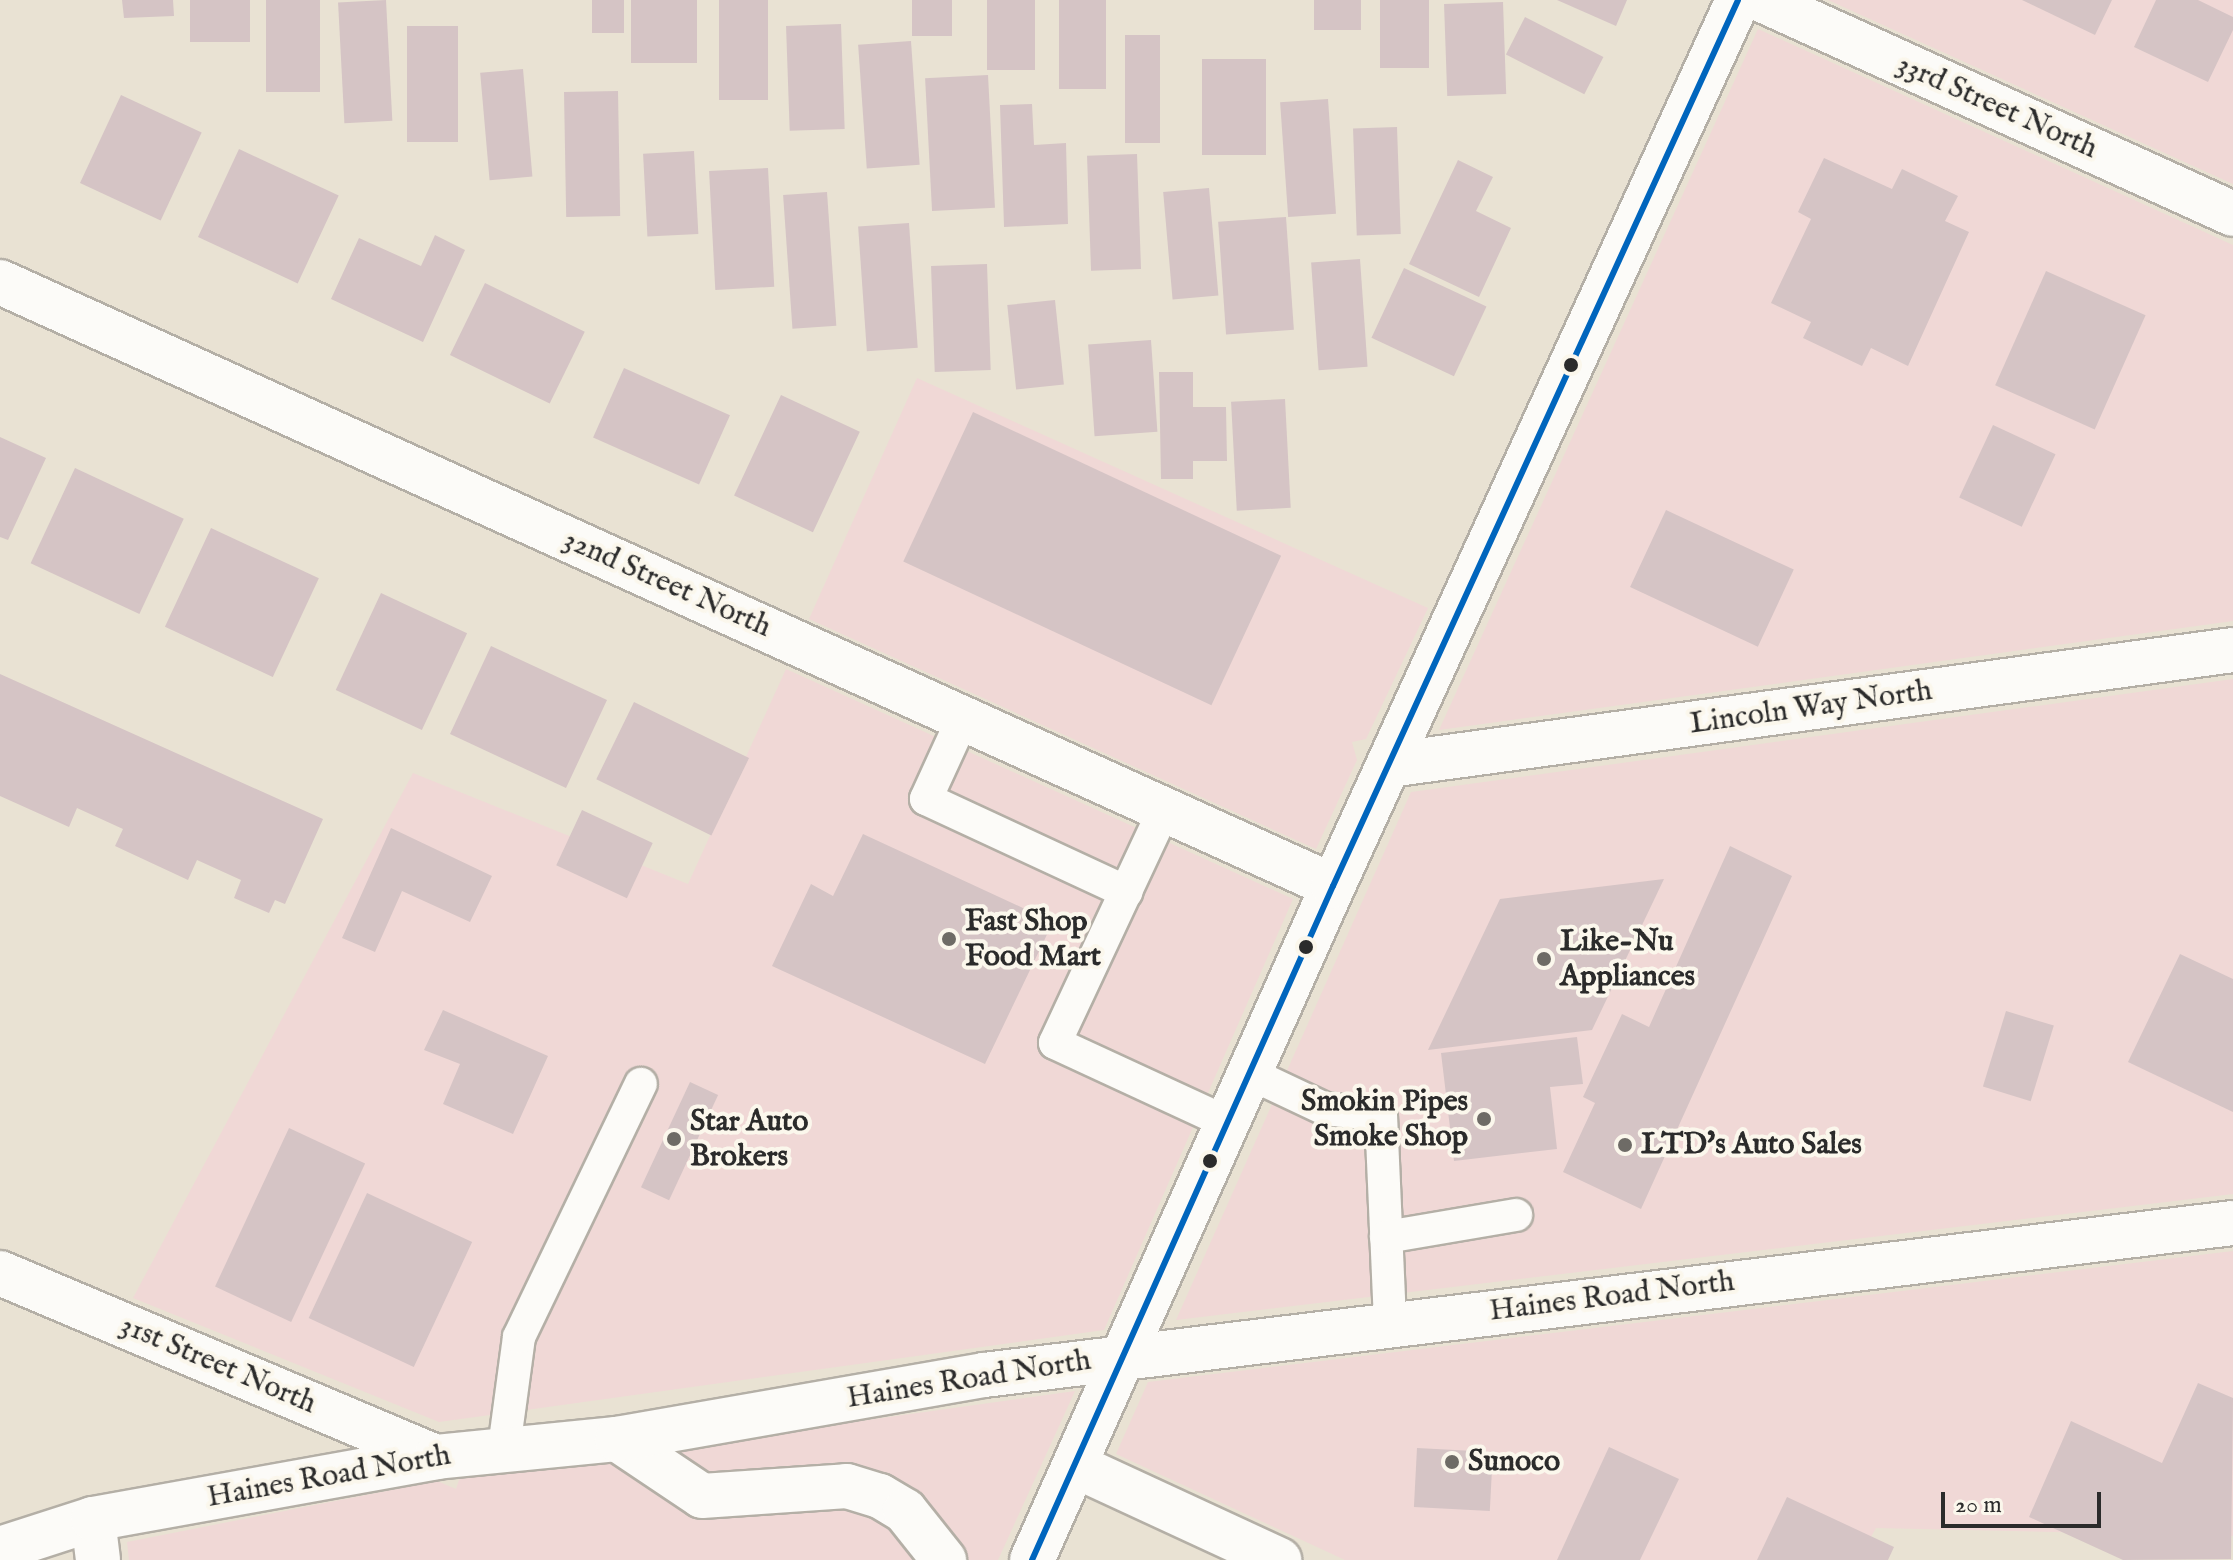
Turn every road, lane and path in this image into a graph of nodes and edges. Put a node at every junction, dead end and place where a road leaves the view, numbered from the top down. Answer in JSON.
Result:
{"nodes":[{"id":1,"x":1738,"y":0,"type":"edge"},
{"id":2,"x":1762,"y":0,"type":"edge"},
{"id":3,"x":2233,"y":214,"type":"edge"},
{"id":4,"x":0,"y":282,"type":"edge"},
{"id":5,"x":2233,"y":650,"type":"edge"},
{"id":6,"x":963,"y":718,"type":"junction"},
{"id":7,"x":1389,"y":765,"type":"junction"},
{"id":8,"x":1164,"y":810,"type":"junction"},
{"id":9,"x":1333,"y":886,"type":"junction"},
{"id":10,"x":1126,"y":892,"type":"junction"},
{"id":11,"x":1251,"y":1074,"type":"junction"},
{"id":12,"x":641,"y":1084,"type":"dead end"},
{"id":13,"x":1228,"y":1123,"type":"junction"},
{"id":14,"x":1516,"y":1215,"type":"dead end"},
{"id":15,"x":2233,"y":1223,"type":"edge"},
{"id":16,"x":1386,"y":1237,"type":"junction"},
{"id":17,"x":0,"y":1273,"type":"edge"},
{"id":18,"x":1390,"y":1324,"type":"junction"},
{"id":19,"x":1126,"y":1355,"type":"junction"},
{"id":20,"x":617,"y":1439,"type":"junction"},
{"id":21,"x":504,"y":1448,"type":"junction"},
{"id":22,"x":436,"y":1457,"type":"junction"},
{"id":23,"x":1076,"y":1466,"type":"junction"},
{"id":24,"x":96,"y":1540,"type":"edge"},
{"id":25,"x":0,"y":1549,"type":"edge"},
{"id":26,"x":944,"y":1560,"type":"edge"},
{"id":27,"x":1032,"y":1560,"type":"edge"},
{"id":28,"x":1279,"y":1560,"type":"edge"}],
"edges":[{"from":1,"to":7,"type":"street"},
{"from":2,"to":3,"type":"street","name":"33rd Street North"},
{"from":4,"to":6,"type":"street","name":"32nd Street North"},
{"from":5,"to":7,"type":"street","name":"Lincoln Way North"},
{"from":6,"to":8,"type":"street","name":"32nd Street North"},
{"from":6,"to":10,"type":"lane"},
{"from":7,"to":9,"type":"street"},
{"from":8,"to":9,"type":"street","name":"32nd Street North"},
{"from":8,"to":10,"type":"lane"},
{"from":9,"to":11,"type":"street"},
{"from":10,"to":13,"type":"lane"},
{"from":11,"to":13,"type":"street"},
{"from":11,"to":16,"type":"lane"},
{"from":12,"to":21,"type":"lane"},
{"from":13,"to":19,"type":"street"},
{"from":14,"to":16,"type":"lane"},
{"from":15,"to":18,"type":"street","name":"Haines Road North"},
{"from":16,"to":18,"type":"lane"},
{"from":17,"to":22,"type":"street","name":"31st Street North"},
{"from":18,"to":19,"type":"street","name":"Haines Road North"},
{"from":19,"to":20,"type":"street","name":"Haines Road North"},
{"from":19,"to":23,"type":"street"},
{"from":20,"to":21,"type":"street","name":"Haines Road North"},
{"from":20,"to":26,"type":"street"},
{"from":21,"to":22,"type":"street","name":"Haines Road North"},
{"from":22,"to":24,"type":"street","name":"Haines Road North"},
{"from":23,"to":27,"type":"street"},
{"from":23,"to":28,"type":"street"},
{"from":24,"to":25,"type":"street","name":"Haines Road North"}]}
